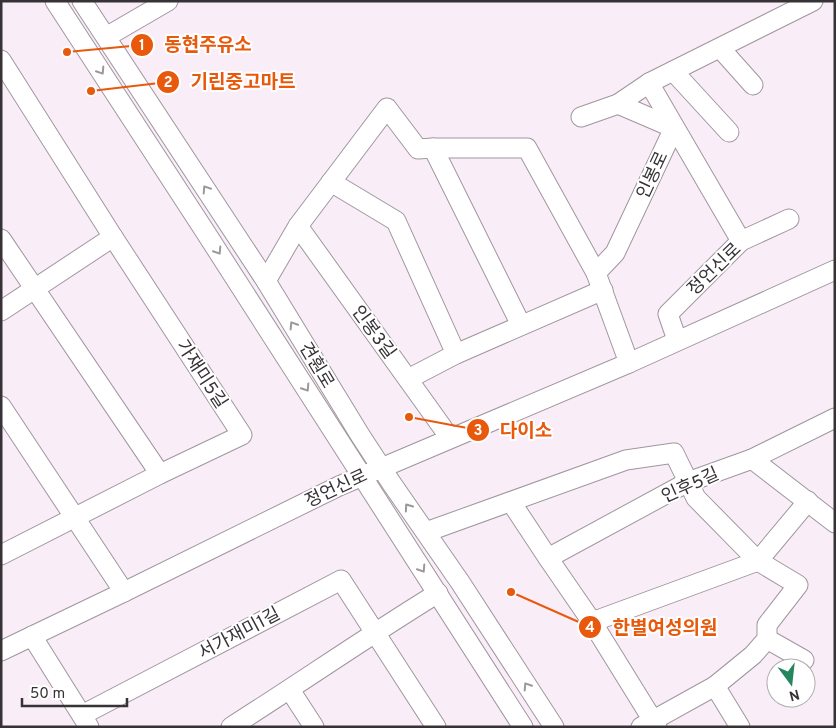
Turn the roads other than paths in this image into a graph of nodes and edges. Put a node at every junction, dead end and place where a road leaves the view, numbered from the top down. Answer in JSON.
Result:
{"nodes":[{"id":1,"x":55,"y":1,"type":"edge"},
{"id":2,"x":82,"y":1,"type":"edge"},
{"id":3,"x":168,"y":1,"type":"edge"},
{"id":4,"x":813,"y":1,"type":"edge"},
{"id":5,"x":106,"y":36,"type":"junction"},
{"id":6,"x":720,"y":48,"type":"junction"},
{"id":7,"x":1,"y":60,"type":"edge"},
{"id":8,"x":673,"y":71,"type":"junction"},
{"id":9,"x":649,"y":83,"type":"junction"},
{"id":10,"x":753,"y":84,"type":"dead end"},
{"id":11,"x":618,"y":104,"type":"junction"},
{"id":12,"x":581,"y":117,"type":"dead end"},
{"id":13,"x":674,"y":128,"type":"junction"},
{"id":14,"x":728,"y":132,"type":"dead end"},
{"id":15,"x":433,"y":148,"type":"junction"},
{"id":16,"x":331,"y":182,"type":"junction"},
{"id":17,"x":789,"y":219,"type":"dead end"},
{"id":18,"x":298,"y":226,"type":"junction"},
{"id":19,"x":112,"y":237,"type":"junction"},
{"id":20,"x":1,"y":239,"type":"edge"},
{"id":21,"x":741,"y":241,"type":"junction"},
{"id":22,"x":835,"y":270,"type":"edge"},
{"id":23,"x":266,"y":281,"type":"junction"},
{"id":24,"x":599,"y":281,"type":"junction"},
{"id":25,"x":34,"y":289,"type":"junction"},
{"id":26,"x":1,"y":311,"type":"edge"},
{"id":27,"x":521,"y":325,"type":"junction"},
{"id":28,"x":677,"y":340,"type":"junction"},
{"id":29,"x":456,"y":354,"type":"junction"},
{"id":30,"x":629,"y":363,"type":"junction"},
{"id":31,"x":408,"y":380,"type":"junction"},
{"id":32,"x":5,"y":412,"type":"edge"},
{"id":33,"x":835,"y":418,"type":"edge"},
{"id":34,"x":450,"y":438,"type":"junction"},
{"id":35,"x":752,"y":459,"type":"junction"},
{"id":36,"x":382,"y":468,"type":"junction"},
{"id":37,"x":160,"y":474,"type":"junction"},
{"id":38,"x":362,"y":476,"type":"junction"},
{"id":39,"x":688,"y":482,"type":"junction"},
{"id":40,"x":511,"y":502,"type":"junction"},
{"id":41,"x":808,"y":502,"type":"junction"},
{"id":42,"x":75,"y":517,"type":"junction"},
{"id":43,"x":835,"y":523,"type":"edge"},
{"id":44,"x":426,"y":532,"type":"junction"},
{"id":45,"x":1,"y":555,"type":"edge"},
{"id":46,"x":548,"y":558,"type":"junction"},
{"id":47,"x":758,"y":561,"type":"junction"},
{"id":48,"x":124,"y":592,"type":"junction"},
{"id":49,"x":438,"y":593,"type":"junction"},
{"id":50,"x":592,"y":622,"type":"junction"},
{"id":51,"x":374,"y":632,"type":"junction"},
{"id":52,"x":32,"y":636,"type":"junction"},
{"id":53,"x":767,"y":639,"type":"junction"},
{"id":54,"x":1,"y":651,"type":"edge"},
{"id":55,"x":800,"y":658,"type":"edge"},
{"id":56,"x":715,"y":686,"type":"junction"},
{"id":57,"x":290,"y":690,"type":"junction"},
{"id":58,"x":86,"y":721,"type":"edge"},
{"id":59,"x":434,"y":724,"type":"edge"},
{"id":60,"x":650,"y":724,"type":"edge"},
{"id":61,"x":231,"y":727,"type":"edge"},
{"id":62,"x":314,"y":727,"type":"edge"},
{"id":63,"x":523,"y":727,"type":"edge"},
{"id":64,"x":554,"y":727,"type":"edge"},
{"id":65,"x":740,"y":727,"type":"edge"}],
"edges":[{"from":1,"to":38,"type":"street","name":"견훤로","one_way":true},
{"from":2,"to":5,"type":"street","name":"견훤로"},
{"from":3,"to":5,"type":"street"},
{"from":4,"to":6,"type":"street"},
{"from":23,"to":5,"type":"street","name":"견훤로","one_way":true},
{"from":6,"to":8,"type":"street"},
{"from":6,"to":10,"type":"street"},
{"from":7,"to":19,"type":"street"},
{"from":8,"to":9,"type":"street"},
{"from":8,"to":14,"type":"street"},
{"from":9,"to":11,"type":"street"},
{"from":9,"to":13,"type":"street"},
{"from":11,"to":12,"type":"street"},
{"from":11,"to":13,"type":"street"},
{"from":13,"to":21,"type":"street"},
{"from":13,"to":24,"type":"street","name":"인봉로"},
{"from":15,"to":16,"type":"street"},
{"from":15,"to":24,"type":"street"},
{"from":15,"to":27,"type":"street"},
{"from":16,"to":18,"type":"street"},
{"from":16,"to":29,"type":"street"},
{"from":17,"to":21,"type":"street","name":"정언신로"},
{"from":18,"to":23,"type":"street"},
{"from":18,"to":31,"type":"street","name":"인봉3길"},
{"from":19,"to":25,"type":"street"},
{"from":19,"to":37,"type":"street","name":"가재미5길"},
{"from":20,"to":25,"type":"street"},
{"from":21,"to":28,"type":"street","name":"정언신로"},
{"from":22,"to":28,"type":"street","name":"정언신로"},
{"from":36,"to":23,"type":"street","name":"견훤로","one_way":true},
{"from":24,"to":27,"type":"street"},
{"from":24,"to":30,"type":"street"},
{"from":25,"to":26,"type":"street"},
{"from":25,"to":37,"type":"street"},
{"from":27,"to":29,"type":"street"},
{"from":28,"to":30,"type":"street","name":"정언신로"},
{"from":29,"to":31,"type":"street"},
{"from":30,"to":34,"type":"street","name":"정언신로"},
{"from":31,"to":34,"type":"street","name":"인봉3길"},
{"from":32,"to":42,"type":"street"},
{"from":33,"to":35,"type":"street","name":"인후5길"},
{"from":34,"to":36,"type":"street","name":"정언신로"},
{"from":35,"to":39,"type":"street","name":"인후5길"},
{"from":35,"to":41,"type":"street"},
{"from":36,"to":38,"type":"street","name":"정언신로"},
{"from":44,"to":36,"type":"street","name":"견훤로","one_way":true},
{"from":37,"to":42,"type":"street","name":"가재미5길"},
{"from":38,"to":48,"type":"street","name":"정언신로"},
{"from":38,"to":49,"type":"street","name":"견훤로","one_way":true},
{"from":39,"to":40,"type":"street"},
{"from":39,"to":46,"type":"street","name":"인후5길"},
{"from":39,"to":47,"type":"street"},
{"from":40,"to":44,"type":"street"},
{"from":40,"to":46,"type":"street"},
{"from":41,"to":43,"type":"street"},
{"from":41,"to":47,"type":"street"},
{"from":42,"to":45,"type":"street","name":"가재미5길"},
{"from":42,"to":48,"type":"street"},
{"from":64,"to":44,"type":"street","name":"견훤로","one_way":true},
{"from":46,"to":50,"type":"street"},
{"from":47,"to":50,"type":"street"},
{"from":47,"to":53,"type":"street"},
{"from":48,"to":52,"type":"street","name":"정언신로"},
{"from":49,"to":51,"type":"street"},
{"from":49,"to":63,"type":"street","name":"견훤로"},
{"from":50,"to":60,"type":"street"},
{"from":51,"to":57,"type":"street"},
{"from":51,"to":58,"type":"street","name":"서가재미1길"},
{"from":51,"to":59,"type":"street","name":"서가재미1길"},
{"from":52,"to":54,"type":"street","name":"정언신로"},
{"from":52,"to":58,"type":"street","name":"서가재미1길"},
{"from":53,"to":55,"type":"street"},
{"from":53,"to":56,"type":"street"},
{"from":56,"to":60,"type":"street"},
{"from":56,"to":65,"type":"street"},
{"from":57,"to":61,"type":"street"},
{"from":57,"to":62,"type":"street"}]}
